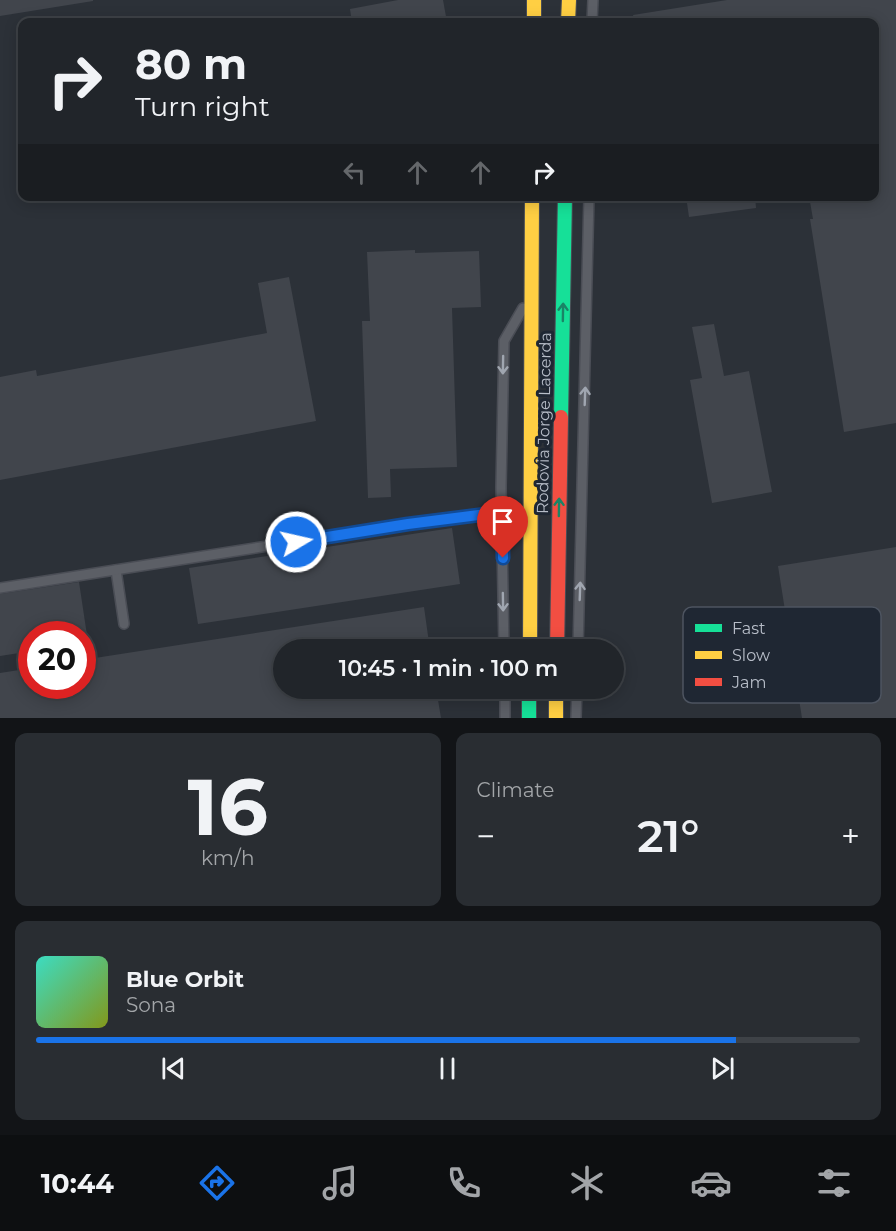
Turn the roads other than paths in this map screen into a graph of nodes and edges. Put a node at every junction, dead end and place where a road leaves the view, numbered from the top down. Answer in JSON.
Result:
{"nodes":[{"id":1,"x":534,"y":0,"type":"edge"},
{"id":2,"x":569,"y":0,"type":"edge"},
{"id":3,"x":593,"y":0,"type":"edge"},
{"id":4,"x":534,"y":18,"type":"edge"},
{"id":5,"x":568,"y":18,"type":"edge"},
{"id":6,"x":592,"y":18,"type":"edge"},
{"id":7,"x":532,"y":201,"type":"edge"},
{"id":8,"x":565,"y":201,"type":"edge"},
{"id":9,"x":589,"y":201,"type":"edge"},
{"id":10,"x":531,"y":292,"type":"junction"},
{"id":11,"x":502,"y":512,"type":"junction"},
{"id":12,"x":116,"y":570,"type":"junction"},
{"id":13,"x":0,"y":588,"type":"edge"},
{"id":14,"x":124,"y":624,"type":"dead end"},
{"id":15,"x":504,"y":639,"type":"edge"},
{"id":16,"x":530,"y":639,"type":"edge"},
{"id":17,"x":556,"y":639,"type":"edge"},
{"id":18,"x":578,"y":639,"type":"edge"},
{"id":19,"x":505,"y":699,"type":"edge"},
{"id":20,"x":529,"y":699,"type":"edge"},
{"id":21,"x":556,"y":699,"type":"edge"},
{"id":22,"x":577,"y":699,"type":"edge"},
{"id":23,"x":505,"y":718,"type":"edge"},
{"id":24,"x":529,"y":718,"type":"edge"},
{"id":25,"x":556,"y":718,"type":"edge"},
{"id":26,"x":576,"y":718,"type":"edge"}],
"edges":[{"from":1,"to":4,"type":"main road"},
{"from":2,"to":5,"type":"main road"},
{"from":3,"to":6,"type":"lane"},
{"from":7,"to":10,"type":"main road","name":"Rodovia Jorge Lacerda"},
{"from":17,"to":8,"type":"main road","name":"Rodovia Jorge Lacerda","one_way":true},
{"from":18,"to":9,"type":"lane","one_way":true},
{"from":10,"to":11,"type":"lane","one_way":true},
{"from":10,"to":16,"type":"main road","name":"Rodovia Jorge Lacerda"},
{"from":11,"to":12,"type":"lane"},
{"from":11,"to":15,"type":"lane","one_way":true},
{"from":12,"to":13,"type":"lane"},
{"from":12,"to":14,"type":"lane"},
{"from":19,"to":23,"type":"lane"},
{"from":20,"to":24,"type":"main road"},
{"from":21,"to":25,"type":"main road"},
{"from":22,"to":26,"type":"lane"}]}
